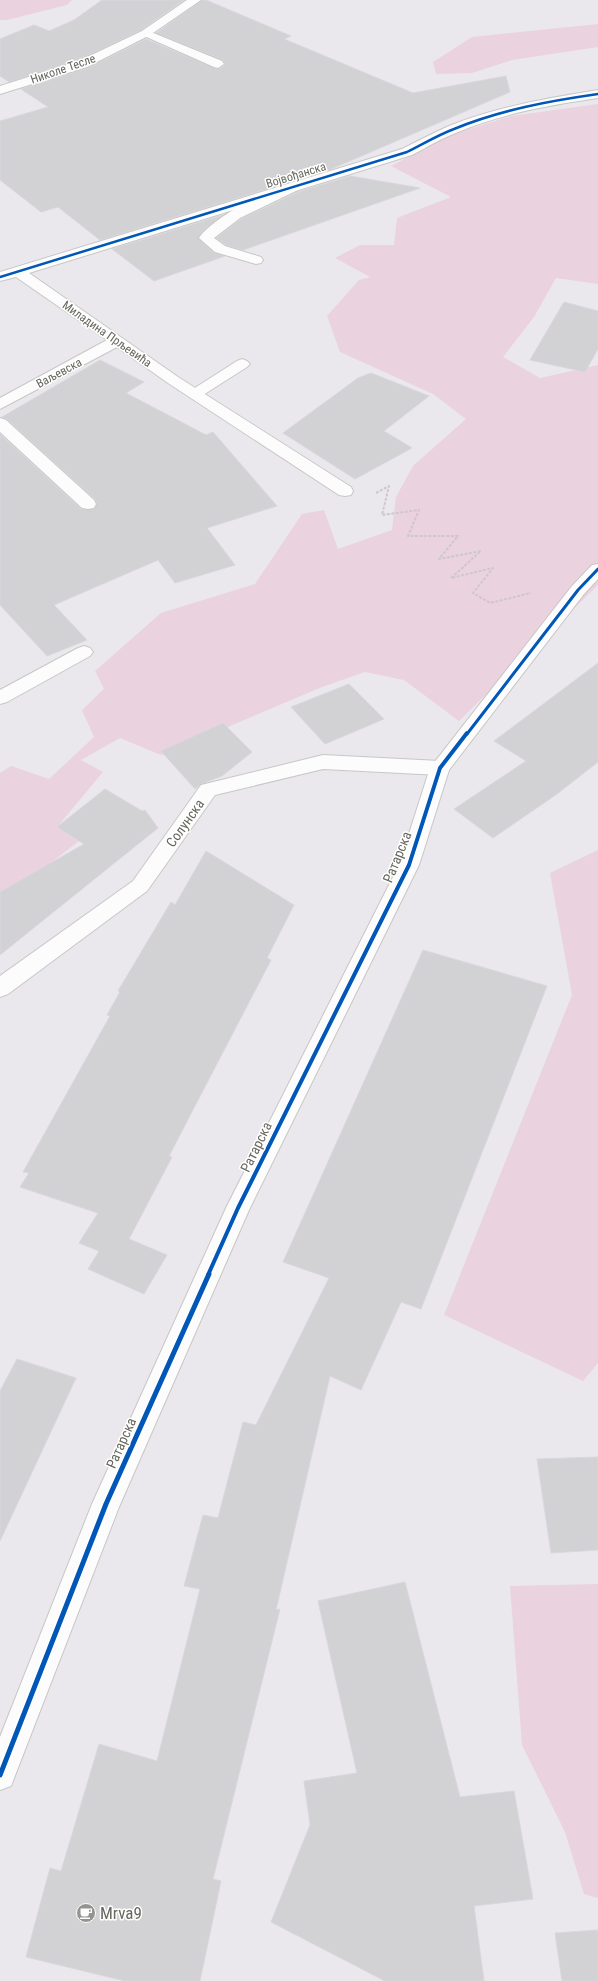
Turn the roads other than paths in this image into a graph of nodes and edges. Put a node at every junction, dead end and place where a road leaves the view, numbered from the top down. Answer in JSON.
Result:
{"nodes":[{"id":1,"x":195,"y":0,"type":"edge"},
{"id":2,"x":146,"y":33,"type":"junction"},
{"id":3,"x":218,"y":64,"type":"dead end"},
{"id":4,"x":0,"y":90,"type":"edge"},
{"id":5,"x":598,"y":94,"type":"edge"},
{"id":6,"x":296,"y":186,"type":"junction"},
{"id":7,"x":256,"y":260,"type":"dead end"},
{"id":8,"x":19,"y":272,"type":"junction"},
{"id":9,"x":0,"y":277,"type":"edge"},
{"id":10,"x":117,"y":341,"type":"junction"},
{"id":11,"x":242,"y":364,"type":"dead end"},
{"id":12,"x":195,"y":394,"type":"junction"},
{"id":13,"x":0,"y":404,"type":"edge"},
{"id":14,"x":0,"y":423,"type":"edge"},
{"id":15,"x":345,"y":491,"type":"road end"},
{"id":16,"x":88,"y":504,"type":"dead end"},
{"id":17,"x":598,"y":569,"type":"edge"},
{"id":18,"x":84,"y":652,"type":"dead end"},
{"id":19,"x":0,"y":698,"type":"edge"},
{"id":20,"x":440,"y":768,"type":"junction"},
{"id":21,"x":0,"y":988,"type":"edge"},
{"id":22,"x":0,"y":1775,"type":"edge"}],
"edges":[{"from":1,"to":2,"type":"street","name":"Николе Тесле"},
{"from":2,"to":3,"type":"street"},
{"from":2,"to":4,"type":"street","name":"Николе Тесле"},
{"from":5,"to":6,"type":"street","name":"Војвођанска"},
{"from":6,"to":7,"type":"street","name":"Војвођанска"},
{"from":6,"to":8,"type":"street","name":"Војвођанска"},
{"from":8,"to":9,"type":"street","name":"Војвођанска"},
{"from":8,"to":10,"type":"street","name":"Миладина Прљевића"},
{"from":10,"to":12,"type":"street","name":"Миладина Прљевића"},
{"from":10,"to":13,"type":"street","name":"Ваљевска"},
{"from":11,"to":12,"type":"street"},
{"from":12,"to":15,"type":"street","name":"Миладина Прљевића"},
{"from":14,"to":16,"type":"street"},
{"from":17,"to":20,"type":"street","name":"Ратарска"},
{"from":18,"to":19,"type":"street"},
{"from":20,"to":21,"type":"street","name":"Солунска"},
{"from":20,"to":22,"type":"street","name":"Ратарска"}]}
